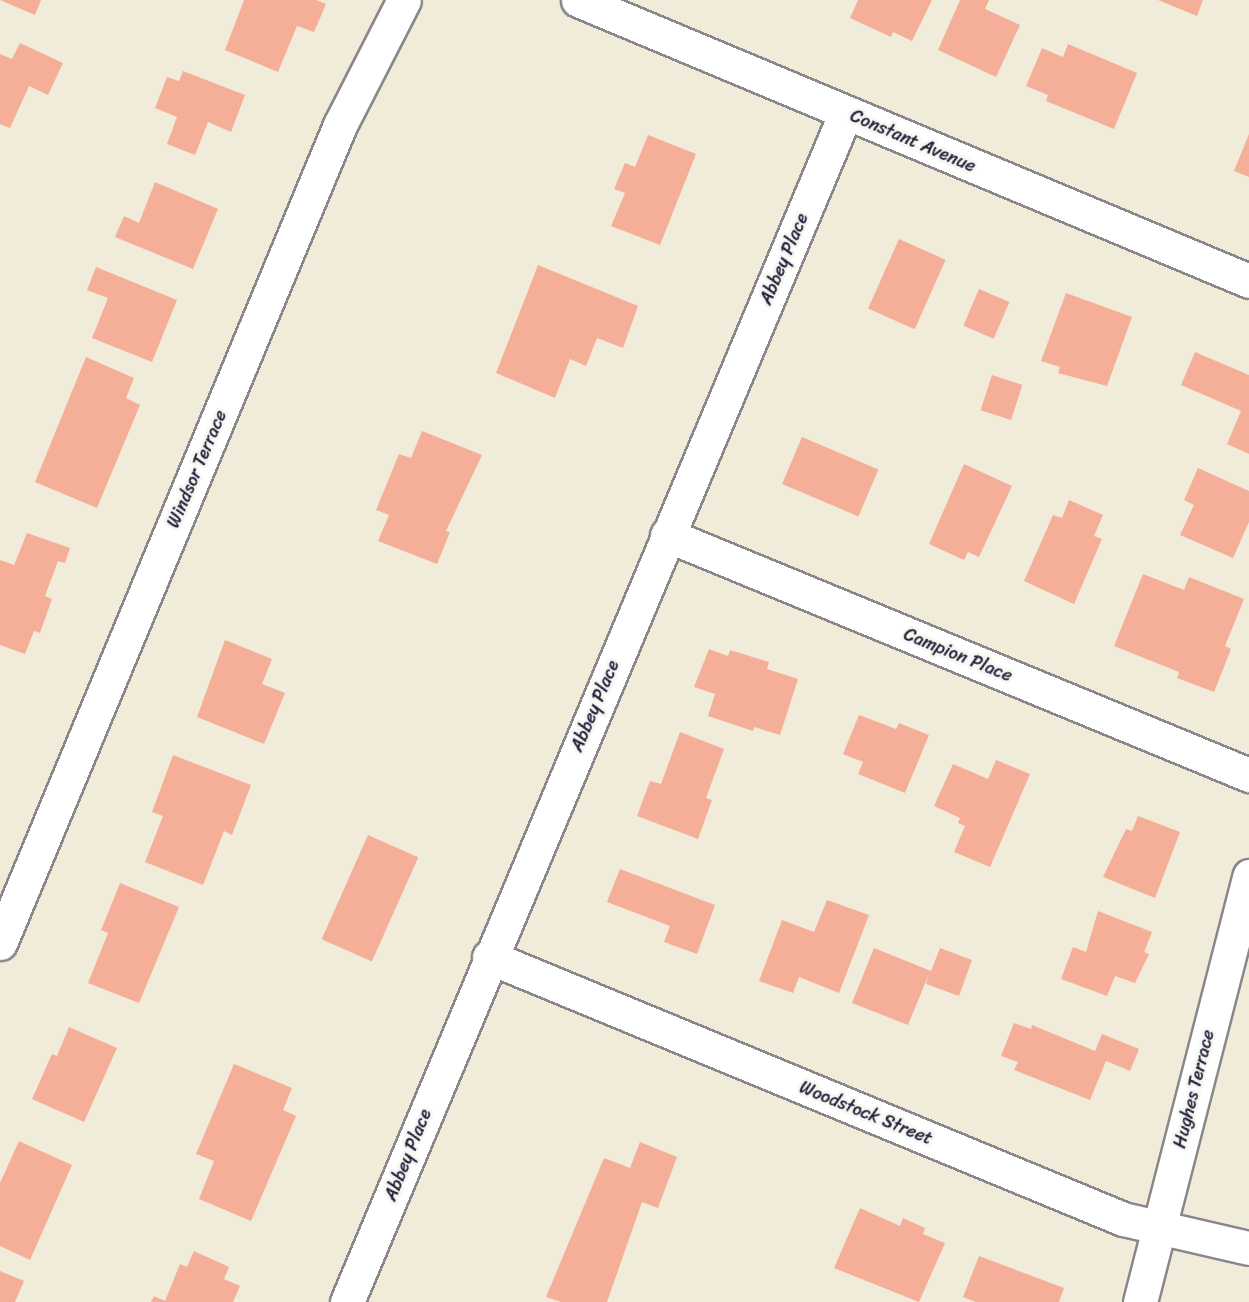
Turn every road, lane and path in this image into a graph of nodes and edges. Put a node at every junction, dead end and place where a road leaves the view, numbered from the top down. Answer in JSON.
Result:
{"nodes":[{"id":1,"x":404,"y":0,"type":"edge"},
{"id":2,"x":578,"y":0,"type":"edge"},
{"id":3,"x":846,"y":112,"type":"junction"},
{"id":4,"x":1249,"y":281,"type":"edge"},
{"id":5,"x":667,"y":535,"type":"junction"},
{"id":6,"x":1249,"y":775,"type":"edge"},
{"id":7,"x":1249,"y":876,"type":"edge"},
{"id":8,"x":0,"y":944,"type":"edge"},
{"id":9,"x":489,"y":957,"type":"junction"},
{"id":10,"x":1159,"y":1227,"type":"junction"},
{"id":11,"x":1249,"y":1248,"type":"edge"},
{"id":12,"x":347,"y":1302,"type":"edge"},
{"id":13,"x":1140,"y":1302,"type":"edge"}],
"edges":[{"from":1,"to":8,"type":"street","name":"Windsor Terrace"},
{"from":2,"to":3,"type":"street","name":"Constant Avenue"},
{"from":3,"to":4,"type":"street","name":"Constant Avenue"},
{"from":3,"to":5,"type":"street","name":"Abbey Place"},
{"from":5,"to":6,"type":"street","name":"Campion Place"},
{"from":5,"to":9,"type":"street","name":"Abbey Place"},
{"from":7,"to":10,"type":"street","name":"Hughes Terrace"},
{"from":9,"to":10,"type":"street","name":"Woodstock Street"},
{"from":9,"to":12,"type":"street","name":"Abbey Place"},
{"from":10,"to":11,"type":"street","name":"Woodstock Street"},
{"from":10,"to":13,"type":"street","name":"Hughes Terrace"}]}
